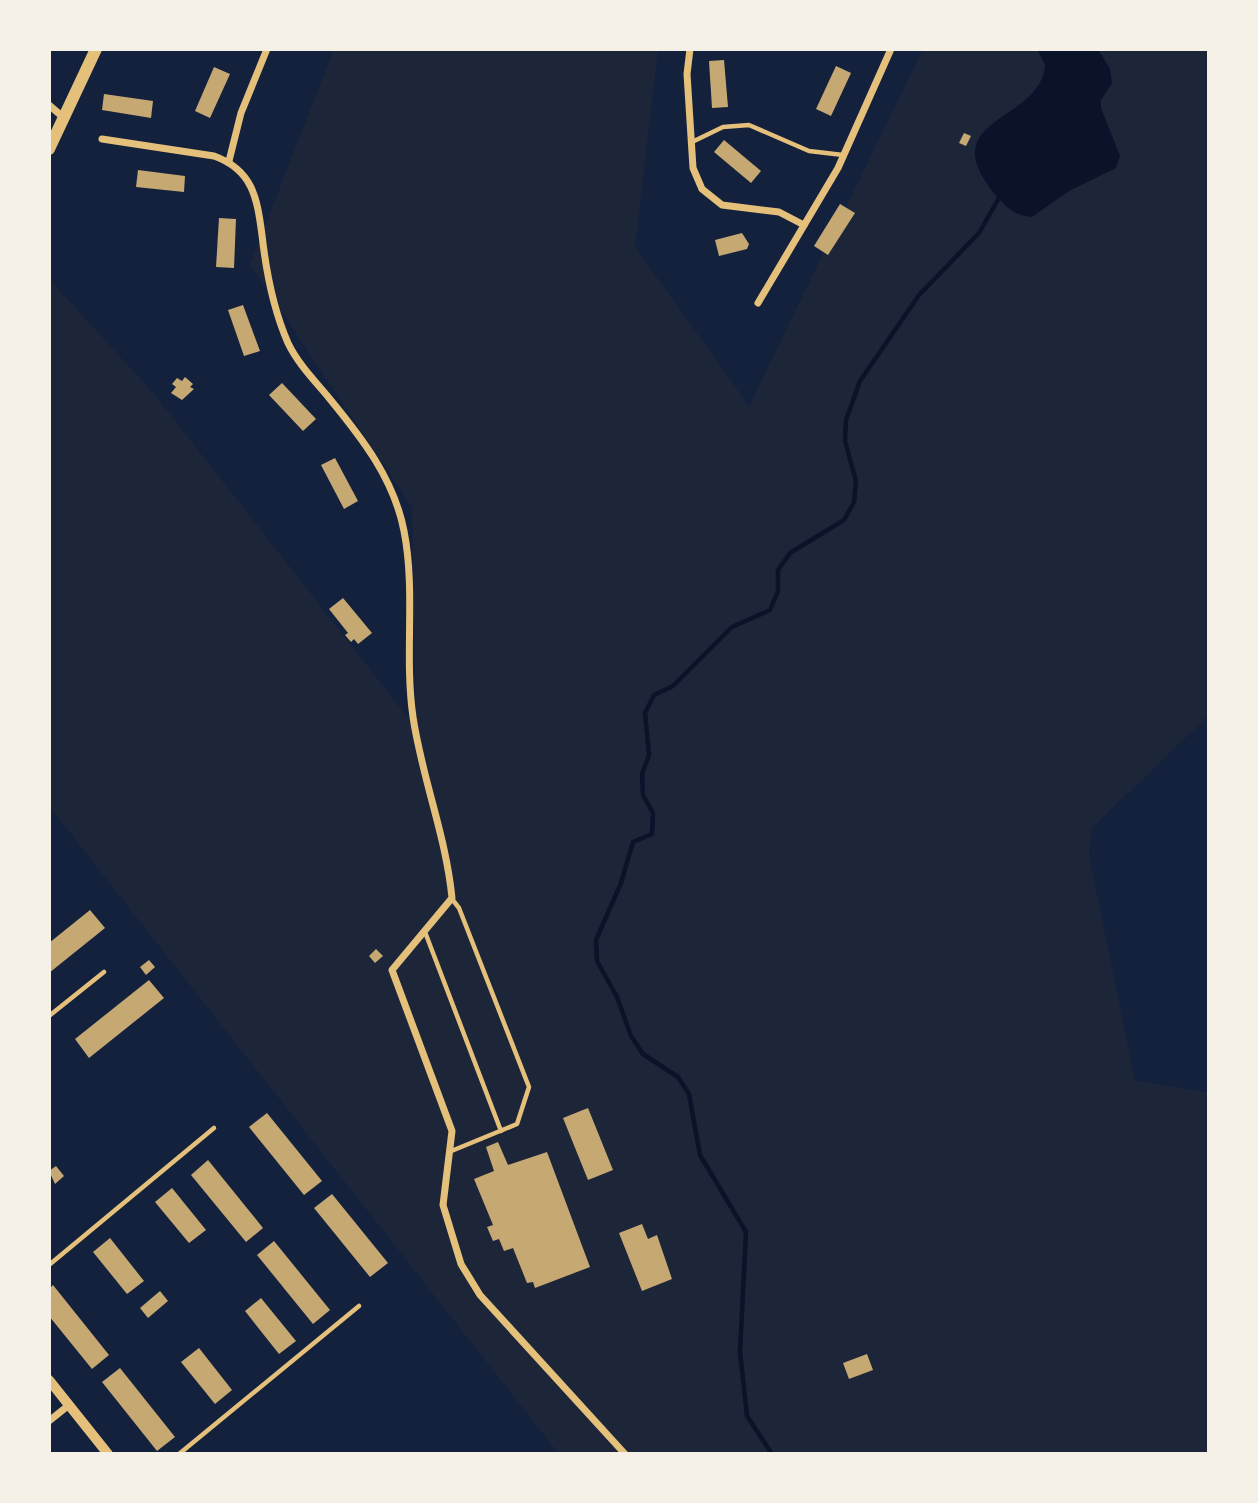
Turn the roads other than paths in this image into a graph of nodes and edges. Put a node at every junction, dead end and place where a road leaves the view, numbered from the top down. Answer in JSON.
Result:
{"nodes":[{"id":1,"x":96,"y":49,"type":"edge"},
{"id":2,"x":267,"y":49,"type":"edge"},
{"id":3,"x":690,"y":49,"type":"edge"},
{"id":4,"x":891,"y":49,"type":"edge"},
{"id":5,"x":49,"y":105,"type":"edge"},
{"id":6,"x":64,"y":118,"type":"junction"},
{"id":7,"x":102,"y":139,"type":"dead end"},
{"id":8,"x":692,"y":142,"type":"junction"},
{"id":9,"x":49,"y":149,"type":"edge"},
{"id":10,"x":844,"y":155,"type":"junction"},
{"id":11,"x":229,"y":161,"type":"junction"},
{"id":12,"x":804,"y":225,"type":"junction"},
{"id":13,"x":758,"y":303,"type":"dead end"},
{"id":14,"x":452,"y":898,"type":"junction"},
{"id":15,"x":424,"y":930,"type":"junction"},
{"id":16,"x":104,"y":972,"type":"dead end"},
{"id":17,"x":49,"y":1016,"type":"edge"},
{"id":18,"x":214,"y":1128,"type":"dead end"},
{"id":19,"x":501,"y":1131,"type":"junction"},
{"id":20,"x":449,"y":1152,"type":"junction"},
{"id":21,"x":49,"y":1265,"type":"edge"},
{"id":22,"x":359,"y":1306,"type":"dead end"},
{"id":23,"x":49,"y":1380,"type":"edge"},
{"id":24,"x":69,"y":1405,"type":"junction"},
{"id":25,"x":49,"y":1421,"type":"edge"},
{"id":26,"x":108,"y":1454,"type":"edge"},
{"id":27,"x":179,"y":1454,"type":"edge"},
{"id":28,"x":625,"y":1454,"type":"edge"}],
"edges":[{"from":1,"to":6,"type":"main road"},
{"from":2,"to":11,"type":"street"},
{"from":3,"to":8,"type":"street"},
{"from":4,"to":10,"type":"street"},
{"from":5,"to":6,"type":"street"},
{"from":6,"to":9,"type":"main road"},
{"from":7,"to":11,"type":"street"},
{"from":8,"to":10,"type":"lane"},
{"from":8,"to":12,"type":"street"},
{"from":10,"to":12,"type":"street"},
{"from":11,"to":14,"type":"street"},
{"from":12,"to":13,"type":"street"},
{"from":14,"to":15,"type":"street"},
{"from":14,"to":19,"type":"lane"},
{"from":15,"to":19,"type":"lane"},
{"from":15,"to":20,"type":"street"},
{"from":16,"to":17,"type":"lane"},
{"from":18,"to":21,"type":"lane"},
{"from":19,"to":20,"type":"lane"},
{"from":20,"to":28,"type":"street"},
{"from":22,"to":27,"type":"lane"},
{"from":23,"to":24,"type":"street"},
{"from":24,"to":25,"type":"street"},
{"from":24,"to":26,"type":"street"}]}
